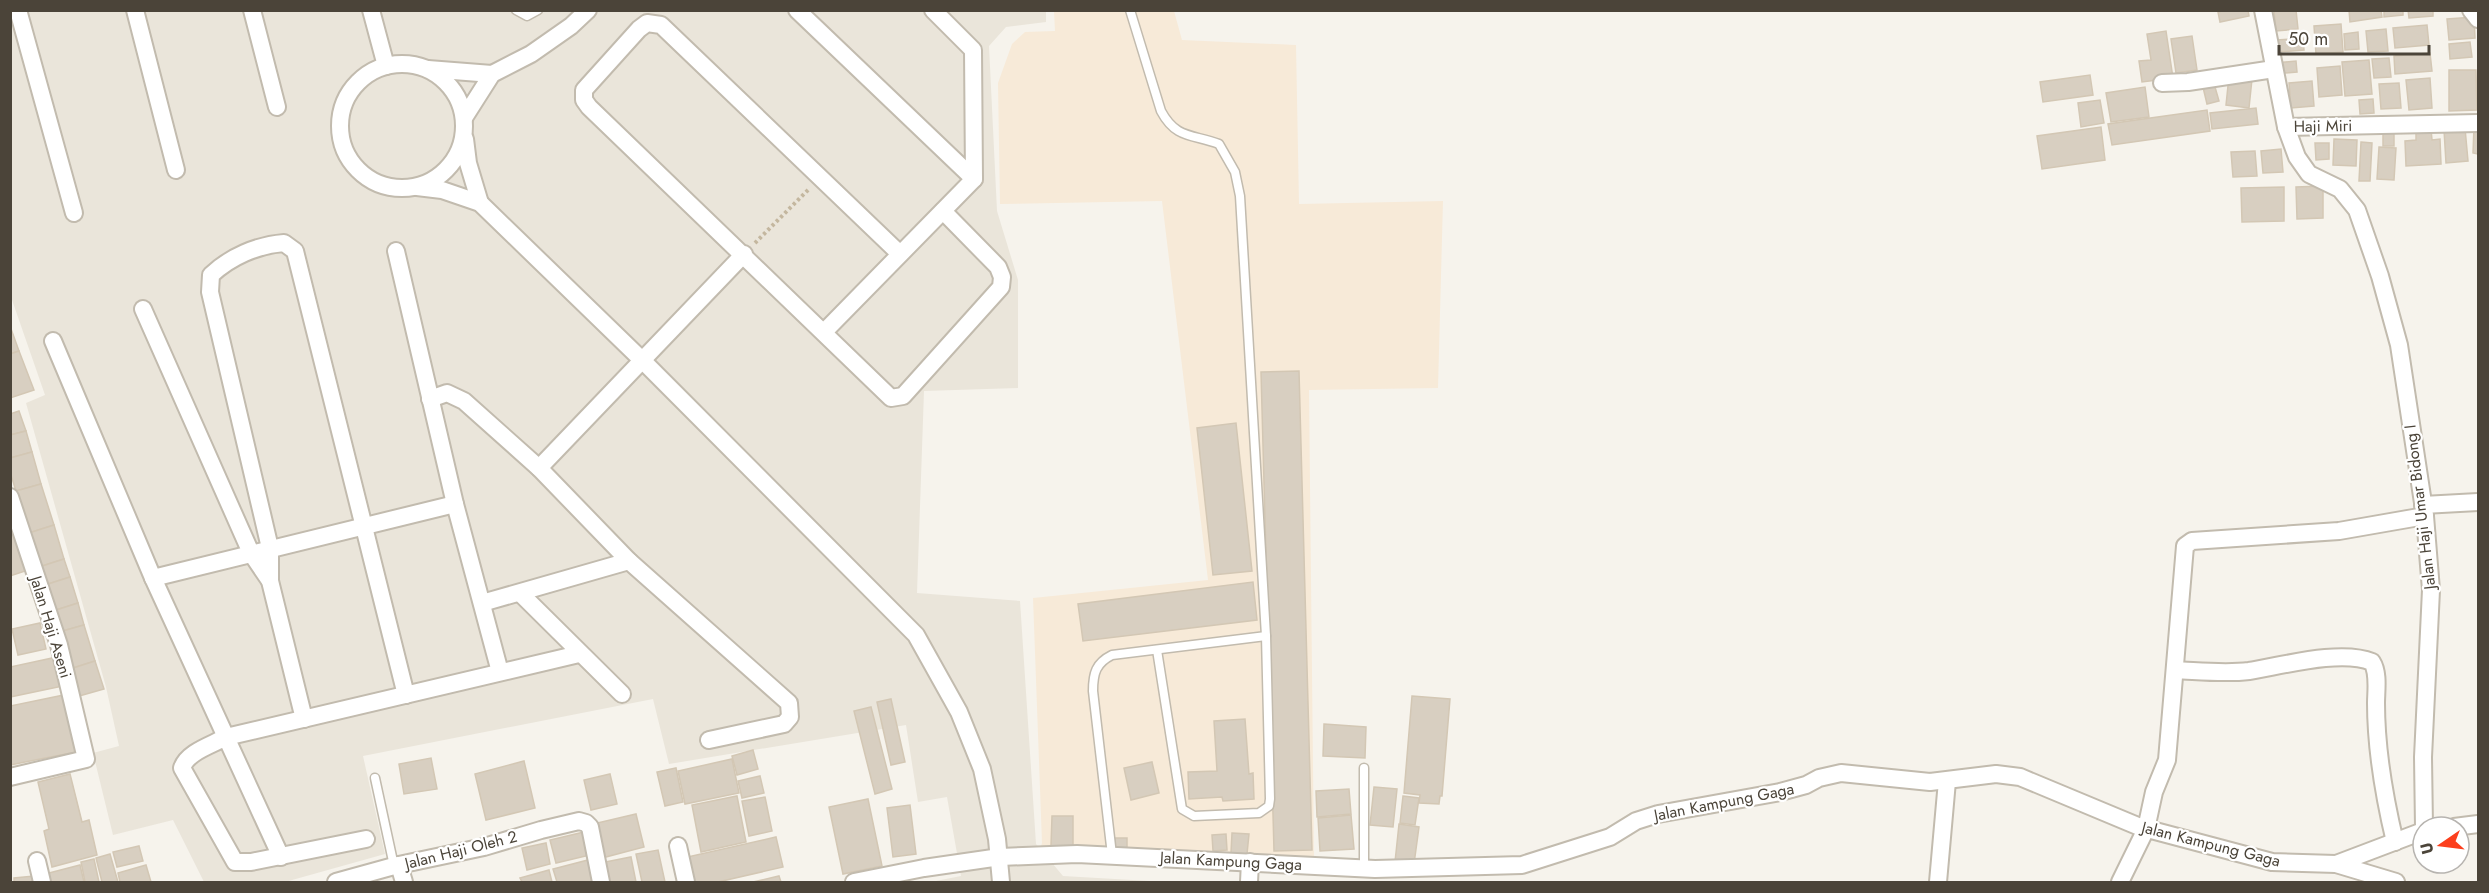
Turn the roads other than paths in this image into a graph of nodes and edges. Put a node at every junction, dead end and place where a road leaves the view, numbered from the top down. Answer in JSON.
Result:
{"nodes":[{"id":1,"x":18,"y":10,"type":"edge"},
{"id":2,"x":135,"y":10,"type":"edge"},
{"id":3,"x":252,"y":10,"type":"edge"},
{"id":4,"x":371,"y":10,"type":"edge"},
{"id":5,"x":516,"y":10,"type":"edge"},
{"id":6,"x":538,"y":10,"type":"edge"},
{"id":7,"x":797,"y":10,"type":"edge"},
{"id":8,"x":933,"y":10,"type":"edge"},
{"id":9,"x":1130,"y":10,"type":"edge"},
{"id":10,"x":2263,"y":10,"type":"edge"},
{"id":11,"x":2471,"y":10,"type":"edge"},
{"id":12,"x":585,"y":12,"type":"edge"},
{"id":13,"x":2478,"y":19,"type":"edge"},
{"id":14,"x":386,"y":66,"type":"junction"},
{"id":15,"x":425,"y":68,"type":"junction"},
{"id":16,"x":2274,"y":69,"type":"junction"},
{"id":17,"x":492,"y":74,"type":"junction"},
{"id":18,"x":2162,"y":83,"type":"dead end"},
{"id":19,"x":277,"y":107,"type":"dead end"},
{"id":20,"x":2478,"y":123,"type":"edge"},
{"id":21,"x":464,"y":124,"type":"junction"},
{"id":22,"x":2286,"y":127,"type":"junction"},
{"id":23,"x":176,"y":170,"type":"dead end"},
{"id":24,"x":974,"y":179,"type":"junction"},
{"id":25,"x":417,"y":187,"type":"junction"},
{"id":26,"x":480,"y":202,"type":"junction"},
{"id":27,"x":943,"y":211,"type":"junction"},
{"id":28,"x":74,"y":213,"type":"dead end"},
{"id":29,"x":396,"y":250,"type":"dead end"},
{"id":30,"x":744,"y":254,"type":"junction"},
{"id":31,"x":900,"y":254,"type":"junction"},
{"id":32,"x":143,"y":309,"type":"dead end"},
{"id":33,"x":824,"y":332,"type":"junction"},
{"id":34,"x":53,"y":340,"type":"dead end"},
{"id":35,"x":643,"y":362,"type":"junction"},
{"id":36,"x":430,"y":399,"type":"junction"},
{"id":37,"x":539,"y":468,"type":"junction"},
{"id":38,"x":10,"y":496,"type":"edge"},
{"id":39,"x":2478,"y":502,"type":"edge"},
{"id":40,"x":455,"y":504,"type":"junction"},
{"id":41,"x":2424,"y":511,"type":"junction"},
{"id":42,"x":364,"y":526,"type":"junction"},
{"id":43,"x":16,"y":529,"type":"edge"},
{"id":44,"x":270,"y":548,"type":"junction"},
{"id":45,"x":251,"y":554,"type":"junction"},
{"id":46,"x":629,"y":561,"type":"junction"},
{"id":47,"x":153,"y":578,"type":"junction"},
{"id":48,"x":270,"y":581,"type":"junction"},
{"id":49,"x":520,"y":593,"type":"junction"},
{"id":50,"x":482,"y":603,"type":"junction"},
{"id":51,"x":1266,"y":636,"type":"junction"},
{"id":52,"x":1157,"y":650,"type":"junction"},
{"id":53,"x":579,"y":654,"type":"junction"},
{"id":54,"x":2175,"y":670,"type":"junction"},
{"id":55,"x":500,"y":672,"type":"junction"},
{"id":56,"x":622,"y":694,"type":"dead end"},
{"id":57,"x":406,"y":695,"type":"junction"},
{"id":58,"x":304,"y":719,"type":"junction"},
{"id":59,"x":226,"y":738,"type":"junction"},
{"id":60,"x":708,"y":740,"type":"dead end"},
{"id":61,"x":1364,"y":768,"type":"dead end"},
{"id":62,"x":10,"y":777,"type":"edge"},
{"id":63,"x":375,"y":778,"type":"dead end"},
{"id":64,"x":1947,"y":781,"type":"junction"},
{"id":65,"x":2423,"y":815,"type":"edge"},
{"id":66,"x":2146,"y":829,"type":"junction"},
{"id":67,"x":2411,"y":835,"type":"edge"},
{"id":68,"x":366,"y":838,"type":"dead end"},
{"id":69,"x":2395,"y":842,"type":"junction"},
{"id":70,"x":678,"y":846,"type":"dead end"},
{"id":71,"x":1112,"y":855,"type":"junction"},
{"id":72,"x":281,"y":856,"type":"junction"},
{"id":73,"x":1000,"y":857,"type":"junction"},
{"id":74,"x":37,"y":861,"type":"dead end"},
{"id":75,"x":1250,"y":862,"type":"junction"},
{"id":76,"x":2336,"y":864,"type":"junction"},
{"id":77,"x":396,"y":865,"type":"junction"},
{"id":78,"x":1364,"y":868,"type":"junction"},
{"id":79,"x":1503,"y":874,"type":"edge"},
{"id":80,"x":42,"y":882,"type":"edge"},
{"id":81,"x":336,"y":882,"type":"edge"},
{"id":82,"x":404,"y":882,"type":"edge"},
{"id":83,"x":602,"y":882,"type":"edge"},
{"id":84,"x":686,"y":882,"type":"edge"},
{"id":85,"x":852,"y":882,"type":"edge"},
{"id":86,"x":1001,"y":882,"type":"edge"},
{"id":87,"x":1249,"y":882,"type":"edge"},
{"id":88,"x":1938,"y":882,"type":"edge"},
{"id":89,"x":2120,"y":882,"type":"edge"},
{"id":90,"x":2396,"y":882,"type":"edge"}],
"edges":[{"from":1,"to":28,"type":"street"},
{"from":2,"to":23,"type":"street"},
{"from":3,"to":19,"type":"street"},
{"from":4,"to":14,"type":"street"},
{"from":5,"to":6,"type":"lane"},
{"from":7,"to":24,"type":"street"},
{"from":8,"to":24,"type":"street"},
{"from":9,"to":51,"type":"lane"},
{"from":10,"to":16,"type":"street","name":"Haji Miri"},
{"from":11,"to":13,"type":"street"},
{"from":12,"to":17,"type":"street"},
{"from":14,"to":15,"type":"street"},
{"from":14,"to":25,"type":"street"},
{"from":15,"to":17,"type":"street"},
{"from":15,"to":21,"type":"street"},
{"from":16,"to":18,"type":"street"},
{"from":16,"to":22,"type":"street","name":"Haji Miri"},
{"from":17,"to":21,"type":"street"},
{"from":20,"to":22,"type":"street","name":"Haji Miri"},
{"from":21,"to":25,"type":"street"},
{"from":21,"to":26,"type":"street"},
{"from":22,"to":41,"type":"street","name":"Jalan Haji Umar Bidong I"},
{"from":24,"to":27,"type":"street"},
{"from":25,"to":26,"type":"street"},
{"from":26,"to":35,"type":"street"},
{"from":27,"to":31,"type":"street"},
{"from":27,"to":33,"type":"street"},
{"from":29,"to":36,"type":"street"},
{"from":30,"to":31,"type":"street"},
{"from":30,"to":33,"type":"street"},
{"from":30,"to":35,"type":"street"},
{"from":31,"to":33,"type":"street"},
{"from":32,"to":45,"type":"street"},
{"from":34,"to":47,"type":"street"},
{"from":35,"to":37,"type":"street"},
{"from":35,"to":73,"type":"street"},
{"from":36,"to":37,"type":"street"},
{"from":36,"to":40,"type":"street"},
{"from":37,"to":46,"type":"street"},
{"from":38,"to":43,"type":"street","name":"Jalan Haji Aseni"},
{"from":39,"to":41,"type":"street"},
{"from":40,"to":42,"type":"street"},
{"from":40,"to":50,"type":"street"},
{"from":41,"to":54,"type":"street"},
{"from":41,"to":65,"type":"street","name":"Jalan Haji Umar Bidong I"},
{"from":42,"to":44,"type":"street"},
{"from":42,"to":44,"type":"street"},
{"from":42,"to":57,"type":"street"},
{"from":43,"to":62,"type":"street","name":"Jalan Haji Aseni"},
{"from":44,"to":45,"type":"street"},
{"from":44,"to":48,"type":"street"},
{"from":45,"to":47,"type":"street"},
{"from":45,"to":48,"type":"street"},
{"from":46,"to":49,"type":"street"},
{"from":46,"to":60,"type":"street"},
{"from":47,"to":59,"type":"street"},
{"from":48,"to":58,"type":"street"},
{"from":49,"to":50,"type":"street"},
{"from":49,"to":53,"type":"street"},
{"from":50,"to":55,"type":"street"},
{"from":51,"to":52,"type":"lane"},
{"from":51,"to":52,"type":"lane"},
{"from":52,"to":71,"type":"lane"},
{"from":53,"to":55,"type":"street"},
{"from":53,"to":56,"type":"street"},
{"from":54,"to":66,"type":"street"},
{"from":54,"to":69,"type":"street"},
{"from":55,"to":57,"type":"street"},
{"from":57,"to":58,"type":"street"},
{"from":58,"to":59,"type":"street"},
{"from":59,"to":72,"type":"street"},
{"from":59,"to":72,"type":"street"},
{"from":61,"to":78,"type":"lane"},
{"from":63,"to":77,"type":"lane"},
{"from":64,"to":66,"type":"street","name":"Jalan Kampung Gaga"},
{"from":64,"to":79,"type":"street","name":"Jalan Kampung Gaga"},
{"from":64,"to":88,"type":"street"},
{"from":66,"to":76,"type":"street","name":"Jalan Kampung Gaga"},
{"from":66,"to":89,"type":"street"},
{"from":67,"to":69,"type":"street"},
{"from":68,"to":72,"type":"street"},
{"from":69,"to":76,"type":"street"},
{"from":70,"to":84,"type":"street"},
{"from":71,"to":73,"type":"street","name":"Jalan Kampung Gaga"},
{"from":71,"to":75,"type":"street","name":"Jalan Kampung Gaga"},
{"from":73,"to":85,"type":"street","name":"Jalan Kampung Gaga"},
{"from":73,"to":86,"type":"street"},
{"from":74,"to":80,"type":"street"},
{"from":75,"to":78,"type":"street","name":"Jalan Kampung Gaga"},
{"from":75,"to":87,"type":"street"},
{"from":76,"to":90,"type":"street"},
{"from":77,"to":81,"type":"street","name":"Jalan Haji Oleh 2"},
{"from":77,"to":82,"type":"street"},
{"from":77,"to":83,"type":"street","name":"Jalan Haji Oleh 2"},
{"from":78,"to":79,"type":"street","name":"Jalan Kampung Gaga"}]}
